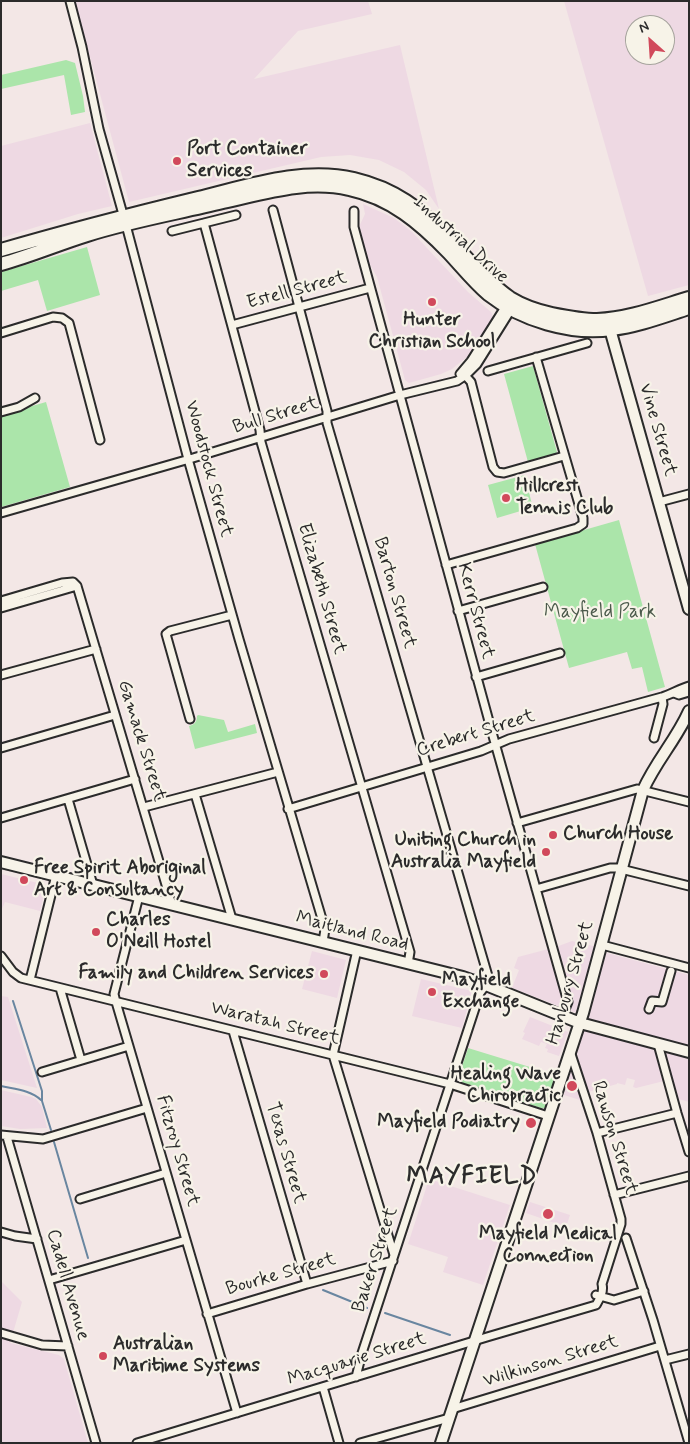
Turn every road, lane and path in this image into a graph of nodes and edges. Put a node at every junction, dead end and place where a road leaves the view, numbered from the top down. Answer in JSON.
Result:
{"nodes":[{"id":1,"x":70,"y":1,"type":"edge"},
{"id":2,"x":273,"y":210,"type":"dead end"},
{"id":3,"x":354,"y":211,"type":"dead end"},
{"id":4,"x":236,"y":215,"type":"dead end"},
{"id":5,"x":125,"y":220,"type":"junction"},
{"id":6,"x":204,"y":223,"type":"junction"},
{"id":7,"x":172,"y":231,"type":"dead end"},
{"id":8,"x":1,"y":250,"type":"edge"},
{"id":9,"x":1,"y":264,"type":"edge"},
{"id":10,"x":370,"y":288,"type":"junction"},
{"id":11,"x":689,"y":298,"type":"edge"},
{"id":12,"x":511,"y":304,"type":"junction"},
{"id":13,"x":300,"y":307,"type":"junction"},
{"id":14,"x":689,"y":308,"type":"edge"},
{"id":15,"x":609,"y":324,"type":"junction"},
{"id":16,"x":232,"y":325,"type":"junction"},
{"id":17,"x":1,"y":333,"type":"edge"},
{"id":18,"x":587,"y":343,"type":"dead end"},
{"id":19,"x":536,"y":358,"type":"junction"},
{"id":20,"x":488,"y":372,"type":"dead end"},
{"id":21,"x":464,"y":374,"type":"junction"},
{"id":22,"x":400,"y":395,"type":"junction"},
{"id":23,"x":35,"y":398,"type":"dead end"},
{"id":24,"x":1,"y":412,"type":"edge"},
{"id":25,"x":327,"y":417,"type":"junction"},
{"id":26,"x":261,"y":437,"type":"junction"},
{"id":27,"x":100,"y":440,"type":"dead end"},
{"id":28,"x":564,"y":456,"type":"junction"},
{"id":29,"x":188,"y":459,"type":"junction"},
{"id":30,"x":689,"y":494,"type":"edge"},
{"id":31,"x":659,"y":502,"type":"junction"},
{"id":32,"x":1,"y":513,"type":"edge"},
{"id":33,"x":446,"y":565,"type":"junction"},
{"id":34,"x":77,"y":586,"type":"junction"},
{"id":35,"x":543,"y":587,"type":"dead end"},
{"id":36,"x":1,"y":600,"type":"edge"},
{"id":37,"x":1,"y":608,"type":"edge"},
{"id":38,"x":689,"y":609,"type":"edge"},
{"id":39,"x":458,"y":611,"type":"junction"},
{"id":40,"x":232,"y":614,"type":"junction"},
{"id":41,"x":96,"y":649,"type":"junction"},
{"id":42,"x":560,"y":653,"type":"dead end"},
{"id":43,"x":1,"y":675,"type":"edge"},
{"id":44,"x":476,"y":677,"type":"junction"},
{"id":45,"x":689,"y":686,"type":"edge"},
{"id":46,"x":689,"y":692,"type":"edge"},
{"id":47,"x":674,"y":693,"type":"junction"},
{"id":48,"x":662,"y":697,"type":"junction"},
{"id":49,"x":689,"y":711,"type":"edge"},
{"id":50,"x":115,"y":715,"type":"junction"},
{"id":51,"x":190,"y":719,"type":"dead end"},
{"id":52,"x":654,"y":738,"type":"dead end"},
{"id":53,"x":495,"y":745,"type":"junction"},
{"id":54,"x":1,"y":748,"type":"edge"},
{"id":55,"x":428,"y":767,"type":"junction"},
{"id":56,"x":278,"y":772,"type":"junction"},
{"id":57,"x":135,"y":779,"type":"junction"},
{"id":58,"x":361,"y":787,"type":"junction"},
{"id":59,"x":643,"y":790,"type":"junction"},
{"id":60,"x":195,"y":794,"type":"junction"},
{"id":61,"x":68,"y":799,"type":"junction"},
{"id":62,"x":689,"y":802,"type":"edge"},
{"id":63,"x":144,"y":807,"type":"junction"},
{"id":64,"x":288,"y":809,"type":"junction"},
{"id":65,"x":1,"y":818,"type":"edge"},
{"id":66,"x":518,"y":823,"type":"junction"},
{"id":67,"x":1,"y":862,"type":"edge"},
{"id":68,"x":622,"y":869,"type":"junction"},
{"id":69,"x":56,"y":875,"type":"junction"},
{"id":70,"x":93,"y":885,"type":"junction"},
{"id":71,"x":689,"y":886,"type":"edge"},
{"id":72,"x":536,"y":888,"type":"junction"},
{"id":73,"x":138,"y":896,"type":"junction"},
{"id":74,"x":172,"y":905,"type":"junction"},
{"id":75,"x":232,"y":919,"type":"junction"},
{"id":76,"x":323,"y":942,"type":"junction"},
{"id":77,"x":602,"y":945,"type":"junction"},
{"id":78,"x":357,"y":950,"type":"junction"},
{"id":79,"x":1,"y":956,"type":"edge"},
{"id":80,"x":408,"y":964,"type":"junction"},
{"id":81,"x":689,"y":968,"type":"edge"},
{"id":82,"x":671,"y":971,"type":"dead end"},
{"id":83,"x":30,"y":980,"type":"junction"},
{"id":84,"x":486,"y":985,"type":"junction"},
{"id":85,"x":60,"y":988,"type":"junction"},
{"id":86,"x":116,"y":1002,"type":"junction"},
{"id":87,"x":650,"y":1009,"type":"dead end"},
{"id":88,"x":562,"y":1017,"type":"junction"},
{"id":89,"x":580,"y":1023,"type":"junction"},
{"id":90,"x":233,"y":1031,"type":"junction"},
{"id":91,"x":658,"y":1044,"type":"junction"},
{"id":92,"x":129,"y":1046,"type":"junction"},
{"id":93,"x":570,"y":1050,"type":"junction"},
{"id":94,"x":689,"y":1052,"type":"edge"},
{"id":95,"x":333,"y":1055,"type":"junction"},
{"id":96,"x":81,"y":1060,"type":"junction"},
{"id":97,"x":42,"y":1072,"type":"dead end"},
{"id":98,"x":450,"y":1084,"type":"junction"},
{"id":99,"x":147,"y":1108,"type":"junction"},
{"id":100,"x":677,"y":1113,"type":"junction"},
{"id":101,"x":548,"y":1116,"type":"junction"},
{"id":102,"x":597,"y":1133,"type":"junction"},
{"id":103,"x":4,"y":1136,"type":"edge"},
{"id":104,"x":689,"y":1152,"type":"edge"},
{"id":105,"x":166,"y":1173,"type":"junction"},
{"id":106,"x":689,"y":1176,"type":"edge"},
{"id":107,"x":614,"y":1195,"type":"junction"},
{"id":108,"x":80,"y":1199,"type":"dead end"},
{"id":109,"x":1,"y":1232,"type":"edge"},
{"id":110,"x":626,"y":1238,"type":"dead end"},
{"id":111,"x":37,"y":1239,"type":"junction"},
{"id":112,"x":186,"y":1240,"type":"junction"},
{"id":113,"x":394,"y":1258,"type":"junction"},
{"id":114,"x":49,"y":1280,"type":"junction"},
{"id":115,"x":307,"y":1284,"type":"junction"},
{"id":116,"x":644,"y":1291,"type":"junction"},
{"id":117,"x":598,"y":1296,"type":"junction"},
{"id":118,"x":208,"y":1314,"type":"junction"},
{"id":119,"x":1,"y":1333,"type":"edge"},
{"id":120,"x":474,"y":1341,"type":"junction"},
{"id":121,"x":68,"y":1346,"type":"junction"},
{"id":122,"x":660,"y":1346,"type":"junction"},
{"id":123,"x":689,"y":1354,"type":"edge"},
{"id":124,"x":665,"y":1360,"type":"junction"},
{"id":125,"x":356,"y":1377,"type":"junction"},
{"id":126,"x":323,"y":1387,"type":"junction"},
{"id":127,"x":237,"y":1413,"type":"junction"},
{"id":128,"x":450,"y":1414,"type":"junction"},
{"id":129,"x":96,"y":1443,"type":"edge"},
{"id":130,"x":137,"y":1443,"type":"edge"},
{"id":131,"x":339,"y":1443,"type":"edge"},
{"id":132,"x":360,"y":1443,"type":"edge"},
{"id":133,"x":441,"y":1443,"type":"edge"},
{"id":134,"x":689,"y":1443,"type":"edge"}],
"edges":[{"from":1,"to":5,"type":"street","name":"Woodstock Street"},
{"from":2,"to":13,"type":"street","name":"Barton Street"},
{"from":3,"to":10,"type":"street","name":"Kerr Street"},
{"from":4,"to":6,"type":"street"},
{"from":5,"to":8,"type":"highway","name":"Industrial Drive"},
{"from":5,"to":9,"type":"highway","name":"Industrial Drive"},
{"from":5,"to":12,"type":"highway","name":"Industrial Drive"},
{"from":5,"to":29,"type":"street","name":"Woodstock Street"},
{"from":6,"to":7,"type":"street"},
{"from":6,"to":16,"type":"street","name":"Elizabeth Street"},
{"from":10,"to":13,"type":"street","name":"Estell Street"},
{"from":10,"to":22,"type":"street","name":"Kerr Street"},
{"from":11,"to":15,"type":"highway","name":"Industrial Drive"},
{"from":12,"to":15,"type":"highway","name":"Industrial Drive"},
{"from":12,"to":21,"type":"street","name":"Bull Street"},
{"from":13,"to":16,"type":"street","name":"Estell Street"},
{"from":13,"to":25,"type":"street","name":"Barton Street"},
{"from":14,"to":15,"type":"highway","name":"Industrial Drive"},
{"from":15,"to":31,"type":"main road","name":"Vine Street"},
{"from":16,"to":26,"type":"street","name":"Elizabeth Street"},
{"from":17,"to":27,"type":"street"},
{"from":18,"to":19,"type":"street"},
{"from":19,"to":20,"type":"street"},
{"from":19,"to":28,"type":"street"},
{"from":21,"to":22,"type":"street","name":"Bull Street"},
{"from":21,"to":28,"type":"street"},
{"from":22,"to":25,"type":"street","name":"Bull Street"},
{"from":22,"to":33,"type":"street","name":"Kerr Street"},
{"from":23,"to":24,"type":"street"},
{"from":25,"to":26,"type":"street","name":"Bull Street"},
{"from":25,"to":55,"type":"street","name":"Barton Street"},
{"from":26,"to":29,"type":"street","name":"Bull Street"},
{"from":26,"to":58,"type":"street","name":"Elizabeth Street"},
{"from":28,"to":33,"type":"street"},
{"from":29,"to":32,"type":"street","name":"Bull Street"},
{"from":29,"to":40,"type":"street","name":"Woodstock Street"},
{"from":30,"to":31,"type":"street"},
{"from":31,"to":38,"type":"main road","name":"Vine Street"},
{"from":33,"to":39,"type":"street","name":"Kerr Street"},
{"from":34,"to":36,"type":"street"},
{"from":34,"to":37,"type":"street"},
{"from":34,"to":41,"type":"street","name":"Gamack Street"},
{"from":35,"to":39,"type":"street"},
{"from":39,"to":44,"type":"street","name":"Kerr Street"},
{"from":40,"to":51,"type":"street"},
{"from":40,"to":56,"type":"street","name":"Woodstock Street"},
{"from":41,"to":43,"type":"street"},
{"from":41,"to":50,"type":"street","name":"Gamack Street"},
{"from":42,"to":44,"type":"street"},
{"from":44,"to":53,"type":"street","name":"Kerr Street"},
{"from":45,"to":47,"type":"street","name":"Crebert Street"},
{"from":46,"to":47,"type":"street","name":"Crebert Street"},
{"from":47,"to":48,"type":"street","name":"Crebert Street"},
{"from":48,"to":52,"type":"street"},
{"from":48,"to":53,"type":"street","name":"Crebert Street"},
{"from":49,"to":59,"type":"main road","name":"Hanbury Street"},
{"from":50,"to":54,"type":"street"},
{"from":50,"to":57,"type":"street","name":"Gamack Street"},
{"from":53,"to":55,"type":"street","name":"Crebert Street"},
{"from":53,"to":66,"type":"street","name":"Kerr Street"},
{"from":55,"to":58,"type":"street","name":"Crebert Street"},
{"from":55,"to":84,"type":"street","name":"Barton Street"},
{"from":56,"to":60,"type":"street"},
{"from":56,"to":64,"type":"street","name":"Woodstock Street"},
{"from":57,"to":61,"type":"street"},
{"from":57,"to":63,"type":"street","name":"Gamack Street"},
{"from":58,"to":64,"type":"street","name":"Crebert Street"},
{"from":58,"to":80,"type":"street","name":"Elizabeth Street"},
{"from":59,"to":62,"type":"street"},
{"from":59,"to":66,"type":"street"},
{"from":59,"to":68,"type":"main road","name":"Hanbury Street"},
{"from":60,"to":63,"type":"street"},
{"from":60,"to":75,"type":"street"},
{"from":61,"to":65,"type":"street"},
{"from":61,"to":70,"type":"street"},
{"from":63,"to":74,"type":"street","name":"Gamack Street"},
{"from":64,"to":76,"type":"street","name":"Woodstock Street"},
{"from":66,"to":72,"type":"street","name":"Kerr Street"},
{"from":67,"to":69,"type":"main road","name":"Maitland Road"},
{"from":68,"to":71,"type":"street"},
{"from":68,"to":72,"type":"street"},
{"from":68,"to":77,"type":"main road","name":"Hanbury Street"},
{"from":69,"to":70,"type":"main road","name":"Maitland Road"},
{"from":69,"to":83,"type":"street"},
{"from":70,"to":73,"type":"main road","name":"Maitland Road"},
{"from":72,"to":88,"type":"street","name":"Kerr Street"},
{"from":73,"to":74,"type":"main road","name":"Maitland Road"},
{"from":73,"to":86,"type":"street","name":"Fitzroy Street"},
{"from":74,"to":75,"type":"main road","name":"Maitland Road"},
{"from":75,"to":76,"type":"main road","name":"Maitland Road"},
{"from":76,"to":78,"type":"main road","name":"Maitland Road"},
{"from":77,"to":81,"type":"street"},
{"from":77,"to":89,"type":"main road","name":"Hanbury Street"},
{"from":78,"to":80,"type":"main road","name":"Maitland Road"},
{"from":78,"to":95,"type":"street"},
{"from":79,"to":83,"type":"street","name":"Waratah Street"},
{"from":80,"to":84,"type":"main road","name":"Maitland Road"},
{"from":82,"to":87,"type":"street"},
{"from":83,"to":85,"type":"street","name":"Waratah Street"},
{"from":84,"to":88,"type":"main road","name":"Maitland Road"},
{"from":84,"to":98,"type":"street","name":"Baker Street"},
{"from":85,"to":86,"type":"street","name":"Waratah Street"},
{"from":85,"to":96,"type":"street"},
{"from":86,"to":90,"type":"street","name":"Waratah Street"},
{"from":86,"to":92,"type":"street","name":"Fitzroy Street"},
{"from":88,"to":89,"type":"main road","name":"Maitland Road"},
{"from":89,"to":91,"type":"main road","name":"Maitland Road"},
{"from":89,"to":93,"type":"main road","name":"Hanbury Street"},
{"from":90,"to":95,"type":"street","name":"Waratah Street"},
{"from":90,"to":115,"type":"street","name":"Texas Street"},
{"from":91,"to":94,"type":"main road","name":"Maitland Road"},
{"from":91,"to":100,"type":"street"},
{"from":92,"to":96,"type":"street"},
{"from":92,"to":99,"type":"street","name":"Fitzroy Street"},
{"from":93,"to":101,"type":"main road","name":"Hanbury Street"},
{"from":93,"to":102,"type":"street","name":"Rawson Street"},
{"from":95,"to":98,"type":"street","name":"Waratah Street"},
{"from":95,"to":113,"type":"street"},
{"from":96,"to":97,"type":"street"},
{"from":98,"to":101,"type":"street","name":"Waratah Street"},
{"from":98,"to":113,"type":"street","name":"Baker Street"},
{"from":99,"to":103,"type":"street"},
{"from":99,"to":105,"type":"street","name":"Fitzroy Street"},
{"from":100,"to":102,"type":"street"},
{"from":100,"to":104,"type":"street"},
{"from":101,"to":120,"type":"main road","name":"Hanbury Street"},
{"from":102,"to":107,"type":"street","name":"Rawson Street"},
{"from":103,"to":111,"type":"street","name":"Cadell Avenue"},
{"from":105,"to":108,"type":"street"},
{"from":105,"to":112,"type":"street","name":"Fitzroy Street"},
{"from":106,"to":107,"type":"street"},
{"from":107,"to":117,"type":"street","name":"Rawson Street"},
{"from":109,"to":111,"type":"street"},
{"from":110,"to":116,"type":"street"},
{"from":111,"to":114,"type":"street","name":"Cadell Avenue"},
{"from":112,"to":114,"type":"street"},
{"from":112,"to":118,"type":"street","name":"Fitzroy Street"},
{"from":113,"to":115,"type":"street","name":"Bourke Street"},
{"from":113,"to":125,"type":"street","name":"Baker Street"},
{"from":114,"to":121,"type":"street","name":"Cadell Avenue"},
{"from":115,"to":118,"type":"street","name":"Bourke Street"},
{"from":116,"to":117,"type":"street"},
{"from":116,"to":122,"type":"street"},
{"from":117,"to":120,"type":"street","name":"Macquarie Street"},
{"from":118,"to":127,"type":"street","name":"Fitzroy Street"},
{"from":119,"to":121,"type":"street"},
{"from":120,"to":125,"type":"street","name":"Macquarie Street"},
{"from":120,"to":128,"type":"main road","name":"Hanbury Street"},
{"from":121,"to":129,"type":"street","name":"Cadell Avenue"},
{"from":122,"to":124,"type":"street"},
{"from":122,"to":128,"type":"street","name":"Wilkinson Street"},
{"from":123,"to":124,"type":"street"},
{"from":124,"to":134,"type":"street"},
{"from":125,"to":126,"type":"street","name":"Macquarie Street"},
{"from":126,"to":127,"type":"street","name":"Macquarie Street"},
{"from":126,"to":131,"type":"street"},
{"from":127,"to":130,"type":"street","name":"Macquarie Street"},
{"from":128,"to":132,"type":"street","name":"Wilkinson Street"},
{"from":128,"to":133,"type":"main road","name":"Hanbury Street"}]}
